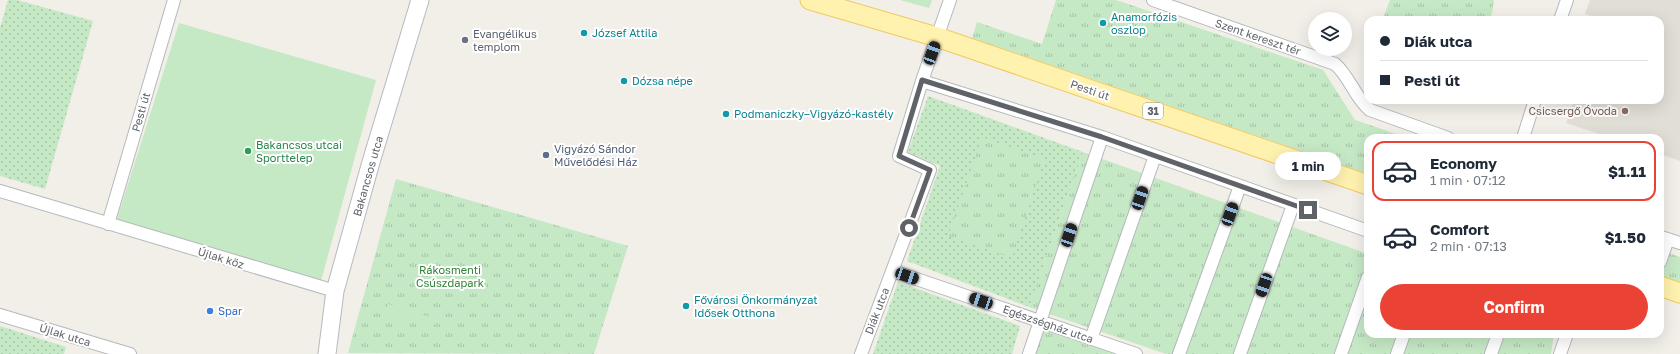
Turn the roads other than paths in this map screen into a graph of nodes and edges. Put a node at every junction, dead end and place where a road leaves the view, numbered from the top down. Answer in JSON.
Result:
{"nodes":[{"id":1,"x":174,"y":0,"type":"edge"},
{"id":2,"x":420,"y":0,"type":"edge"},
{"id":3,"x":810,"y":0,"type":"edge"},
{"id":4,"x":950,"y":0,"type":"edge"},
{"id":5,"x":1154,"y":0,"type":"edge"},
{"id":6,"x":1566,"y":0,"type":"edge"},
{"id":7,"x":1561,"y":16,"type":"edge"},
{"id":8,"x":937,"y":37,"type":"junction"},
{"id":9,"x":922,"y":80,"type":"junction"},
{"id":10,"x":1535,"y":104,"type":"edge"},
{"id":11,"x":1437,"y":134,"type":"edge"},
{"id":12,"x":1524,"y":134,"type":"edge"},
{"id":13,"x":1102,"y":137,"type":"junction"},
{"id":14,"x":1155,"y":156,"type":"junction"},
{"id":15,"x":1364,"y":184,"type":"edge"},
{"id":16,"x":1240,"y":186,"type":"junction"},
{"id":17,"x":0,"y":191,"type":"edge"},
{"id":18,"x":1293,"y":205,"type":"junction"},
{"id":19,"x":108,"y":224,"type":"junction"},
{"id":20,"x":1364,"y":230,"type":"edge"},
{"id":21,"x":1664,"y":238,"type":"edge"},
{"id":22,"x":1680,"y":243,"type":"edge"},
{"id":23,"x":893,"y":271,"type":"junction"},
{"id":24,"x":1664,"y":287,"type":"edge"},
{"id":25,"x":1364,"y":288,"type":"edge"},
{"id":26,"x":335,"y":291,"type":"junction"},
{"id":27,"x":1680,"y":293,"type":"edge"},
{"id":28,"x":0,"y":315,"type":"edge"},
{"id":29,"x":1040,"y":322,"type":"junction"},
{"id":30,"x":1403,"y":338,"type":"edge"},
{"id":31,"x":1497,"y":338,"type":"edge"},
{"id":32,"x":1566,"y":338,"type":"edge"},
{"id":33,"x":1091,"y":339,"type":"junction"},
{"id":34,"x":130,"y":354,"type":"edge"},
{"id":35,"x":327,"y":354,"type":"edge"},
{"id":36,"x":861,"y":354,"type":"edge"},
{"id":37,"x":1029,"y":354,"type":"edge"},
{"id":38,"x":1136,"y":354,"type":"edge"},
{"id":39,"x":1179,"y":354,"type":"edge"},
{"id":40,"x":1240,"y":354,"type":"edge"},
{"id":41,"x":1341,"y":354,"type":"edge"},
{"id":42,"x":1397,"y":354,"type":"edge"},
{"id":43,"x":1491,"y":354,"type":"edge"},
{"id":44,"x":1560,"y":354,"type":"edge"}],
"edges":[{"from":1,"to":19,"type":"street","name":"Pesti út"},
{"from":2,"to":26,"type":"street","name":"Bakancsos utca"},
{"from":3,"to":8,"type":"main road","name":"Pesti út","number":"31"},
{"from":4,"to":8,"type":"street","name":"Diák utca"},
{"from":5,"to":11,"type":"street","name":"Szent kereszt tér"},
{"from":6,"to":7,"type":"street"},
{"from":8,"to":9,"type":"street","name":"Diák utca"},
{"from":8,"to":15,"type":"main road","name":"Pesti út","number":"31"},
{"from":9,"to":13,"type":"street"},
{"from":9,"to":23,"type":"street","name":"Diák utca"},
{"from":10,"to":12,"type":"street"},
{"from":13,"to":14,"type":"street"},
{"from":13,"to":29,"type":"street"},
{"from":14,"to":16,"type":"street"},
{"from":14,"to":33,"type":"street"},
{"from":16,"to":18,"type":"street"},
{"from":16,"to":39,"type":"street"},
{"from":17,"to":19,"type":"street"},
{"from":18,"to":20,"type":"street"},
{"from":18,"to":40,"type":"street"},
{"from":19,"to":26,"type":"street","name":"Újlak köz"},
{"from":21,"to":22,"type":"street"},
{"from":23,"to":29,"type":"street","name":"Egészségház utca"},
{"from":23,"to":36,"type":"street","name":"Diák utca"},
{"from":24,"to":27,"type":"main road"},
{"from":25,"to":41,"type":"street"},
{"from":26,"to":35,"type":"street","name":"Bakancsos utca"},
{"from":28,"to":34,"type":"street","name":"Újlak utca"},
{"from":29,"to":33,"type":"street","name":"Egészségház utca"},
{"from":29,"to":37,"type":"street"},
{"from":30,"to":42,"type":"street"},
{"from":31,"to":43,"type":"street"},
{"from":32,"to":44,"type":"street"},
{"from":33,"to":38,"type":"street","name":"Egészségház utca"}]}
